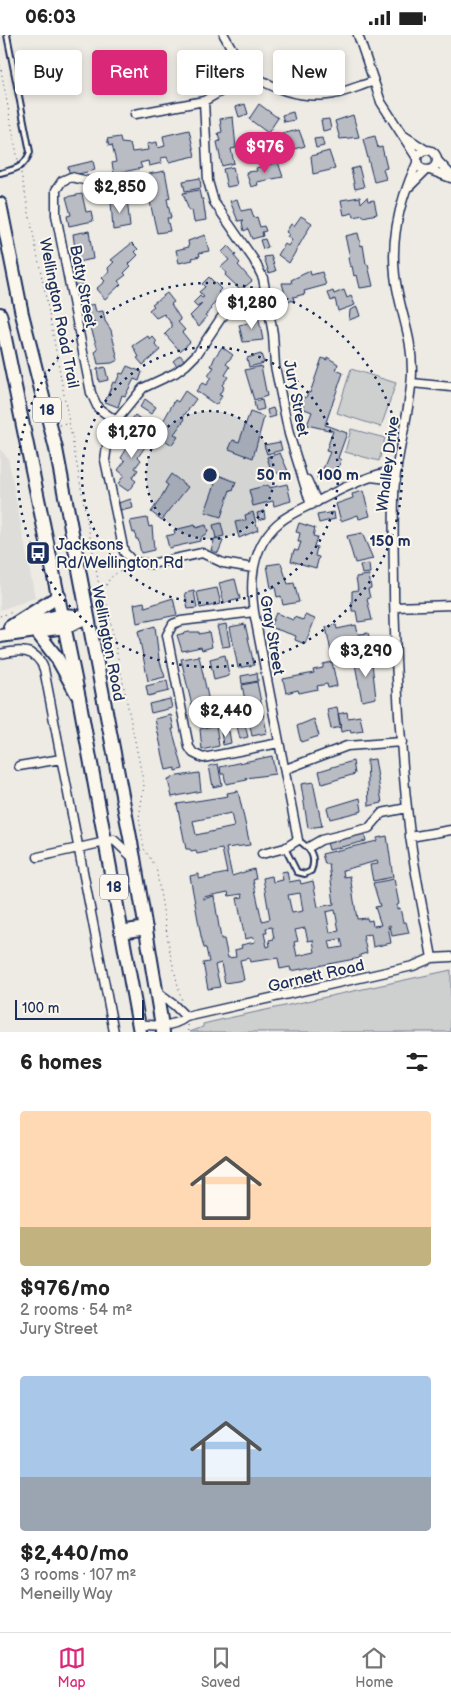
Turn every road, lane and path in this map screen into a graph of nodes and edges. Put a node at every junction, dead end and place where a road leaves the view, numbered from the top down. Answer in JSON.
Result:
{"nodes":[{"id":1,"x":7,"y":35,"type":"edge"},
{"id":2,"x":224,"y":35,"type":"edge"},
{"id":3,"x":358,"y":35,"type":"edge"},
{"id":4,"x":232,"y":50,"type":"edge"},
{"id":5,"x":0,"y":65,"type":"edge"},
{"id":6,"x":263,"y":79,"type":"edge"},
{"id":7,"x":372,"y":82,"type":"junction"},
{"id":8,"x":214,"y":95,"type":"edge"},
{"id":9,"x":204,"y":101,"type":"junction"},
{"id":10,"x":135,"y":114,"type":"dead end"},
{"id":11,"x":402,"y":133,"type":"junction"},
{"id":12,"x":426,"y":150,"type":"junction"},
{"id":13,"x":437,"y":160,"type":"junction"},
{"id":14,"x":417,"y":161,"type":"junction"},
{"id":15,"x":20,"y":168,"type":"junction"},
{"id":16,"x":428,"y":170,"type":"junction"},
{"id":17,"x":0,"y":173,"type":"edge"},
{"id":18,"x":451,"y":176,"type":"edge"},
{"id":19,"x":123,"y":179,"type":"dead end"},
{"id":20,"x":410,"y":186,"type":"junction"},
{"id":21,"x":0,"y":203,"type":"edge"},
{"id":22,"x":268,"y":295,"type":"junction"},
{"id":23,"x":0,"y":315,"type":"edge"},
{"id":24,"x":412,"y":383,"type":"junction"},
{"id":25,"x":451,"y":387,"type":"edge"},
{"id":26,"x":116,"y":421,"type":"junction"},
{"id":27,"x":69,"y":424,"type":"junction"},
{"id":28,"x":59,"y":425,"type":"dead end"},
{"id":29,"x":397,"y":470,"type":"junction"},
{"id":30,"x":369,"y":477,"type":"junction"},
{"id":31,"x":396,"y":480,"type":"junction"},
{"id":32,"x":314,"y":503,"type":"junction"},
{"id":33,"x":253,"y":568,"type":"junction"},
{"id":34,"x":59,"y":596,"type":"junction"},
{"id":35,"x":451,"y":605,"type":"edge"},
{"id":36,"x":395,"y":607,"type":"junction"},
{"id":37,"x":254,"y":612,"type":"junction"},
{"id":38,"x":87,"y":617,"type":"junction"},
{"id":39,"x":64,"y":621,"type":"junction"},
{"id":40,"x":5,"y":629,"type":"edge"},
{"id":41,"x":37,"y":632,"type":"junction"},
{"id":42,"x":0,"y":636,"type":"edge"},
{"id":43,"x":0,"y":654,"type":"edge"},
{"id":44,"x":79,"y":698,"type":"junction"},
{"id":45,"x":402,"y":742,"type":"junction"},
{"id":46,"x":280,"y":743,"type":"junction"},
{"id":47,"x":61,"y":759,"type":"junction"},
{"id":48,"x":19,"y":766,"type":"dead end"},
{"id":49,"x":286,"y":769,"type":"junction"},
{"id":50,"x":408,"y":808,"type":"junction"},
{"id":51,"x":451,"y":830,"type":"edge"},
{"id":52,"x":410,"y":837,"type":"junction"},
{"id":53,"x":298,"y":840,"type":"junction"},
{"id":54,"x":106,"y":842,"type":"junction"},
{"id":55,"x":309,"y":847,"type":"junction"},
{"id":56,"x":285,"y":848,"type":"junction"},
{"id":57,"x":78,"y":849,"type":"junction"},
{"id":58,"x":262,"y":854,"type":"dead end"},
{"id":59,"x":38,"y":857,"type":"dead end"},
{"id":60,"x":134,"y":858,"type":"junction"},
{"id":61,"x":146,"y":929,"type":"junction"},
{"id":62,"x":121,"y":932,"type":"junction"},
{"id":63,"x":451,"y":957,"type":"edge"},
{"id":64,"x":432,"y":958,"type":"junction"},
{"id":65,"x":156,"y":992,"type":"junction"},
{"id":66,"x":186,"y":1017,"type":"junction"},
{"id":67,"x":139,"y":1028,"type":"edge"},
{"id":68,"x":162,"y":1029,"type":"edge"},
{"id":69,"x":114,"y":1032,"type":"edge"},
{"id":70,"x":189,"y":1032,"type":"edge"}],
"edges":[{"from":1,"to":15,"type":"lane"},
{"from":2,"to":4,"type":"street"},
{"from":3,"to":7,"type":"street"},
{"from":5,"to":15,"type":"path","name":"Wellington Road Trail"},
{"from":6,"to":7,"type":"street"},
{"from":7,"to":11,"type":"street"},
{"from":8,"to":9,"type":"street"},
{"from":9,"to":10,"type":"street"},
{"from":9,"to":22,"type":"street","name":"Jury Street"},
{"from":11,"to":12,"type":"street"},
{"from":11,"to":14,"type":"street"},
{"from":12,"to":13,"type":"street"},
{"from":12,"to":14,"type":"street"},
{"from":13,"to":16,"type":"street"},
{"from":13,"to":18,"type":"street"},
{"from":14,"to":16,"type":"street"},
{"from":14,"to":20,"type":"street","name":"Whalley Drive"},
{"from":15,"to":17,"type":"lane"},
{"from":15,"to":27,"type":"path","name":"Wellington Road Trail"},
{"from":16,"to":18,"type":"street"},
{"from":16,"to":20,"type":"street","name":"Whalley Drive"},
{"from":19,"to":26,"type":"street","name":"Batty Street"},
{"from":20,"to":24,"type":"street","name":"Whalley Drive"},
{"from":21,"to":38,"type":"main road","name":"Wellington Road","number":"18"},
{"from":22,"to":26,"type":"street"},
{"from":22,"to":32,"type":"street","name":"Jury Street"},
{"from":23,"to":34,"type":"main road","number":"18"},
{"from":24,"to":25,"type":"street"},
{"from":24,"to":29,"type":"street","name":"Whalley Drive"},
{"from":26,"to":33,"type":"street"},
{"from":27,"to":28,"type":"path"},
{"from":27,"to":66,"type":"path","name":"Wellington Road Trail"},
{"from":29,"to":30,"type":"street","name":"Gray Street"},
{"from":29,"to":31,"type":"street","name":"Whalley Drive"},
{"from":30,"to":31,"type":"street"},
{"from":30,"to":32,"type":"street","name":"Gray Street"},
{"from":31,"to":36,"type":"street","name":"Whalley Drive"},
{"from":32,"to":33,"type":"street","name":"Gray Street"},
{"from":33,"to":37,"type":"street","name":"Gray Street"},
{"from":34,"to":39,"type":"main road","number":"18"},
{"from":34,"to":40,"type":"main road"},
{"from":35,"to":36,"type":"street"},
{"from":36,"to":45,"type":"street","name":"Whalley Drive"},
{"from":37,"to":46,"type":"street","name":"Gray Street"},
{"from":37,"to":46,"type":"street"},
{"from":38,"to":39,"type":"main road"},
{"from":38,"to":60,"type":"main road","name":"Wellington Road","number":"18"},
{"from":39,"to":40,"type":"main road"},
{"from":39,"to":41,"type":"main road"},
{"from":39,"to":44,"type":"main road","number":"18"},
{"from":41,"to":42,"type":"main road"},
{"from":41,"to":44,"type":"main road"},
{"from":43,"to":47,"type":"street"},
{"from":44,"to":54,"type":"main road","number":"18"},
{"from":45,"to":49,"type":"street"},
{"from":45,"to":50,"type":"street","name":"Whalley Drive"},
{"from":46,"to":49,"type":"street","name":"Gray Street"},
{"from":47,"to":48,"type":"street"},
{"from":47,"to":57,"type":"street"},
{"from":49,"to":53,"type":"street","name":"Gray Street"},
{"from":50,"to":52,"type":"street","name":"Whalley Drive"},
{"from":50,"to":55,"type":"street"},
{"from":51,"to":52,"type":"street"},
{"from":52,"to":64,"type":"street","name":"Whalley Drive"},
{"from":53,"to":55,"type":"lane"},
{"from":53,"to":56,"type":"street"},
{"from":54,"to":57,"type":"street"},
{"from":54,"to":60,"type":"street"},
{"from":54,"to":62,"type":"main road","number":"18"},
{"from":55,"to":56,"type":"lane"},
{"from":56,"to":58,"type":"street"},
{"from":57,"to":59,"type":"street"},
{"from":57,"to":69,"type":"street"},
{"from":60,"to":61,"type":"main road","name":"Wellington Road","number":"18"},
{"from":61,"to":62,"type":"main road"},
{"from":61,"to":65,"type":"main road","name":"Wellington Road","number":"18"},
{"from":62,"to":67,"type":"main road","number":"18"},
{"from":63,"to":64,"type":"street","name":"Garnett Road"},
{"from":64,"to":66,"type":"street","name":"Garnett Road"},
{"from":65,"to":66,"type":"street"},
{"from":65,"to":68,"type":"main road","name":"Wellington Road","number":"18"},
{"from":66,"to":68,"type":"street","name":"Garnett Road"},
{"from":66,"to":70,"type":"path","name":"Wellington Road Trail"},
{"from":67,"to":68,"type":"street","name":"Garnett Road"}]}
